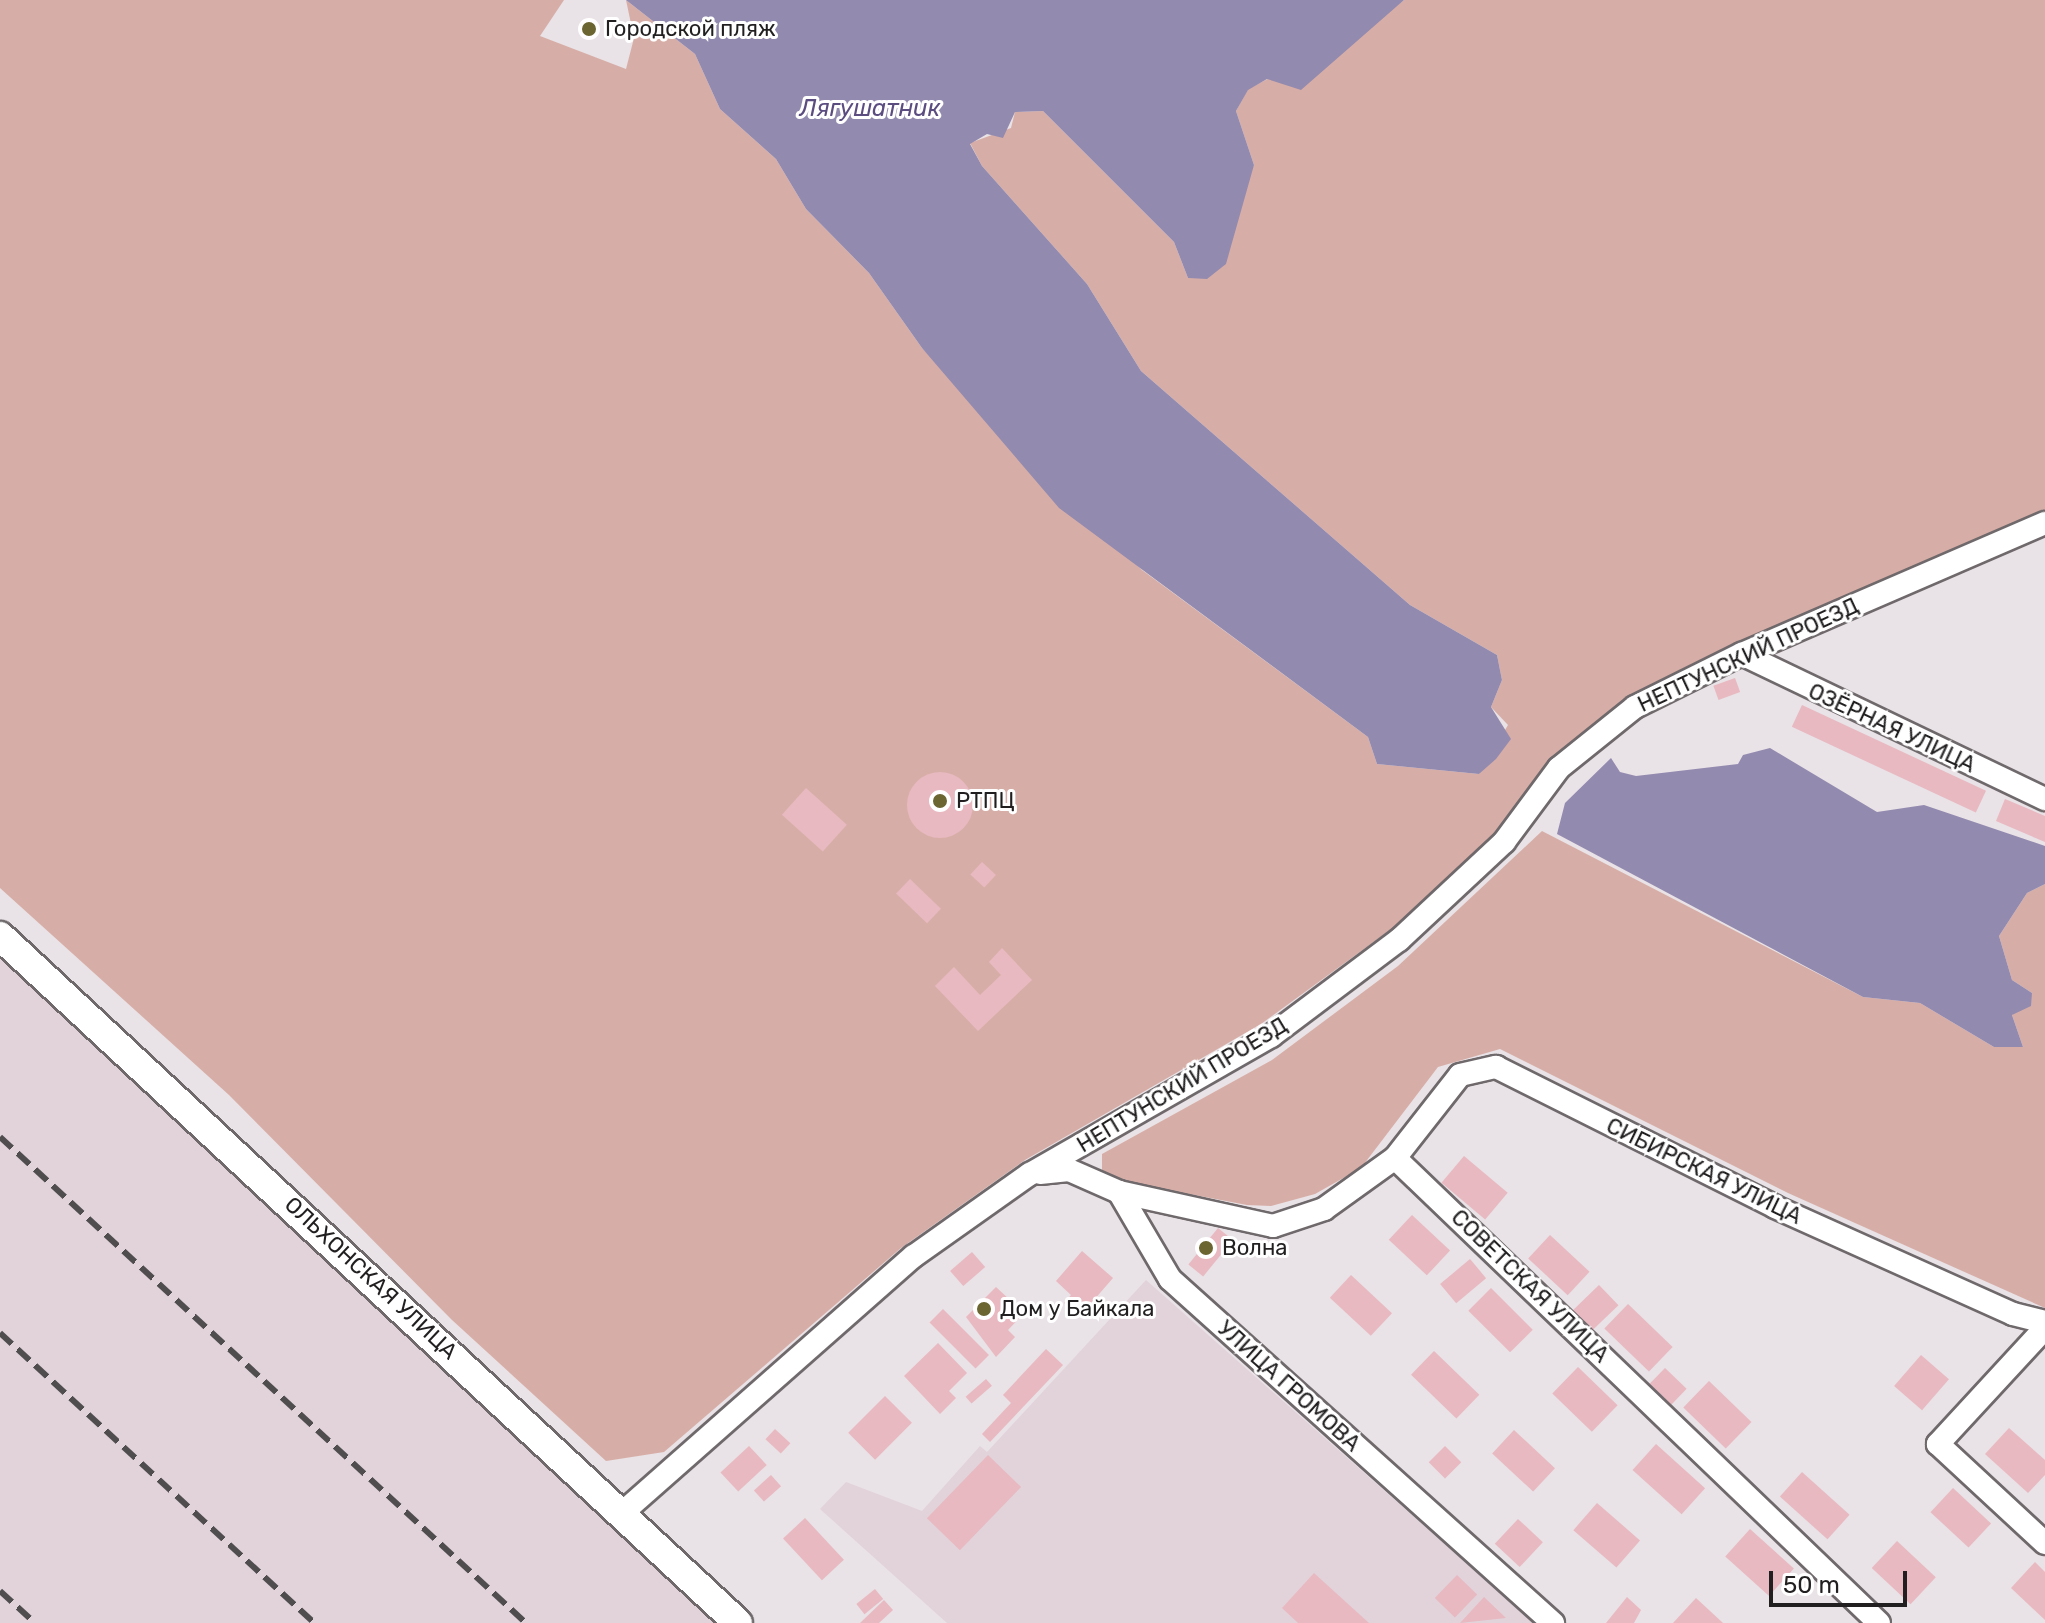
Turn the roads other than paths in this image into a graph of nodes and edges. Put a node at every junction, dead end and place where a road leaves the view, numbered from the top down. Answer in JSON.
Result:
{"nodes":[{"id":1,"x":2045,"y":523,"type":"edge"},
{"id":2,"x":1742,"y":654,"type":"junction"},
{"id":3,"x":2045,"y":799,"type":"edge"},
{"id":4,"x":0,"y":936,"type":"edge"},
{"id":5,"x":1395,"y":1158,"type":"junction"},
{"id":6,"x":1030,"y":1174,"type":"junction"},
{"id":7,"x":1119,"y":1192,"type":"junction"},
{"id":8,"x":2045,"y":1322,"type":"edge"},
{"id":9,"x":2045,"y":1328,"type":"edge"},
{"id":10,"x":621,"y":1514,"type":"junction"},
{"id":11,"x":2045,"y":1543,"type":"edge"},
{"id":12,"x":738,"y":1623,"type":"edge"},
{"id":13,"x":1553,"y":1623,"type":"edge"},
{"id":14,"x":1879,"y":1623,"type":"edge"}],
"edges":[{"from":1,"to":2,"type":"street","name":"НЕПТУНСКИЙ ПРОЕЗД"},
{"from":2,"to":3,"type":"street","name":"ОЗЁРНАЯ УЛИЦА"},
{"from":2,"to":6,"type":"street","name":"НЕПТУНСКИЙ ПРОЕЗД"},
{"from":4,"to":10,"type":"street","name":"ОЛЬХОНСКАЯ УЛИЦА"},
{"from":5,"to":7,"type":"street"},
{"from":5,"to":8,"type":"street","name":"СИБИРСКАЯ УЛИЦА"},
{"from":5,"to":14,"type":"street","name":"СОВЕТСКАЯ УЛИЦА"},
{"from":6,"to":7,"type":"street"},
{"from":6,"to":10,"type":"street","name":"НЕПТУНСКИЙ ПРОЕЗД"},
{"from":7,"to":13,"type":"street","name":"УЛИЦА ГРОМОВА"},
{"from":9,"to":11,"type":"street"},
{"from":10,"to":12,"type":"street","name":"ОЛЬХОНСКАЯ УЛИЦА"}]}
